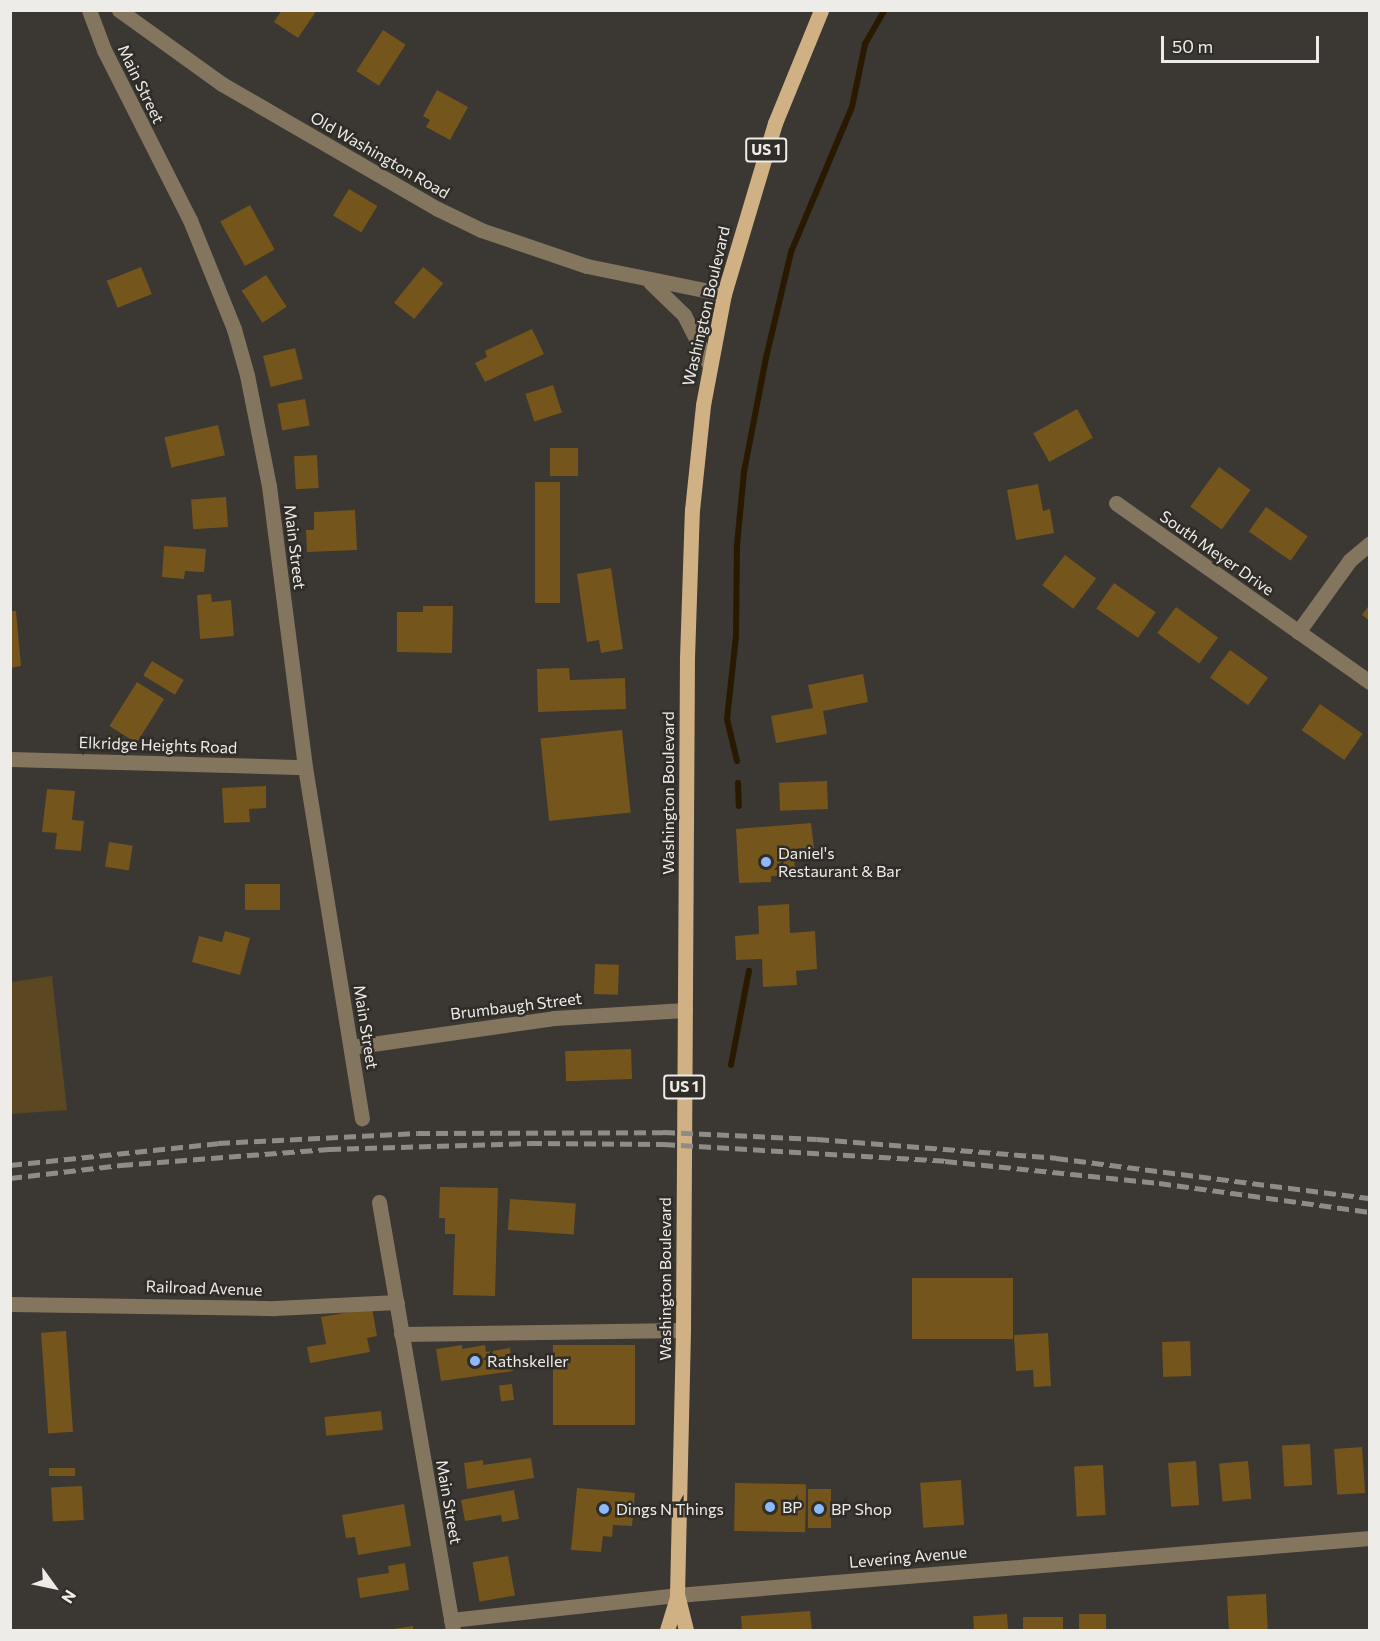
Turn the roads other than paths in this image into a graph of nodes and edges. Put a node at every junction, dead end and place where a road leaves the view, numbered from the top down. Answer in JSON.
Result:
{"nodes":[{"id":1,"x":89,"y":10,"type":"edge"},
{"id":2,"x":119,"y":10,"type":"edge"},
{"id":3,"x":821,"y":10,"type":"edge"},
{"id":4,"x":648,"y":280,"type":"junction"},
{"id":5,"x":724,"y":294,"type":"junction"},
{"id":6,"x":710,"y":366,"type":"junction"},
{"id":7,"x":1116,"y":503,"type":"dead end"},
{"id":8,"x":1370,"y":543,"type":"edge"},
{"id":9,"x":1298,"y":632,"type":"junction"},
{"id":10,"x":1370,"y":682,"type":"edge"},
{"id":11,"x":10,"y":759,"type":"edge"},
{"id":12,"x":305,"y":767,"type":"junction"},
{"id":13,"x":685,"y":1010,"type":"junction"},
{"id":14,"x":351,"y":1047,"type":"junction"},
{"id":15,"x":362,"y":1118,"type":"dead end"},
{"id":16,"x":379,"y":1202,"type":"dead end"},
{"id":17,"x":397,"y":1302,"type":"junction"},
{"id":18,"x":10,"y":1304,"type":"edge"},
{"id":19,"x":683,"y":1330,"type":"junction"},
{"id":20,"x":401,"y":1334,"type":"junction"},
{"id":21,"x":1370,"y":1538,"type":"edge"},
{"id":22,"x":678,"y":1595,"type":"junction"},
{"id":23,"x":452,"y":1625,"type":"edge"},
{"id":24,"x":667,"y":1630,"type":"edge"},
{"id":25,"x":686,"y":1630,"type":"edge"}],
"edges":[{"from":1,"to":12,"type":"street","name":"Main Street"},
{"from":2,"to":4,"type":"street","name":"Old Washington Road"},
{"from":3,"to":5,"type":"main road","name":"Washington Boulevard","number":"US 1"},
{"from":4,"to":5,"type":"street","name":"Old Washington Road"},
{"from":4,"to":6,"type":"street","name":"Old Washington Road"},
{"from":5,"to":6,"type":"main road","name":"Washington Boulevard","number":"US 1"},
{"from":6,"to":13,"type":"main road","name":"Washington Boulevard","number":"US 1"},
{"from":7,"to":9,"type":"street","name":"South Meyer Drive"},
{"from":8,"to":9,"type":"street"},
{"from":9,"to":10,"type":"street","name":"South Meyer Drive"},
{"from":11,"to":12,"type":"street","name":"Elkridge Heights Road"},
{"from":12,"to":14,"type":"street","name":"Main Street"},
{"from":13,"to":14,"type":"street","name":"Brumbaugh Street"},
{"from":13,"to":19,"type":"main road","name":"Washington Boulevard","number":"US 1"},
{"from":14,"to":15,"type":"street","name":"Main Street"},
{"from":16,"to":17,"type":"street","name":"Main Street"},
{"from":17,"to":18,"type":"street","name":"Railroad Avenue"},
{"from":17,"to":20,"type":"street","name":"Main Street"},
{"from":19,"to":20,"type":"street"},
{"from":19,"to":22,"type":"main road","name":"Washington Boulevard","number":"US 1"},
{"from":20,"to":23,"type":"street","name":"Main Street"},
{"from":21,"to":22,"type":"street","name":"Levering Avenue"},
{"from":22,"to":23,"type":"street","name":"Levering Avenue"},
{"from":22,"to":24,"type":"main road","name":"Washington Boulevard","number":"US 1"},
{"from":22,"to":25,"type":"main road","name":"Washington Boulevard","number":"US 1"}]}
